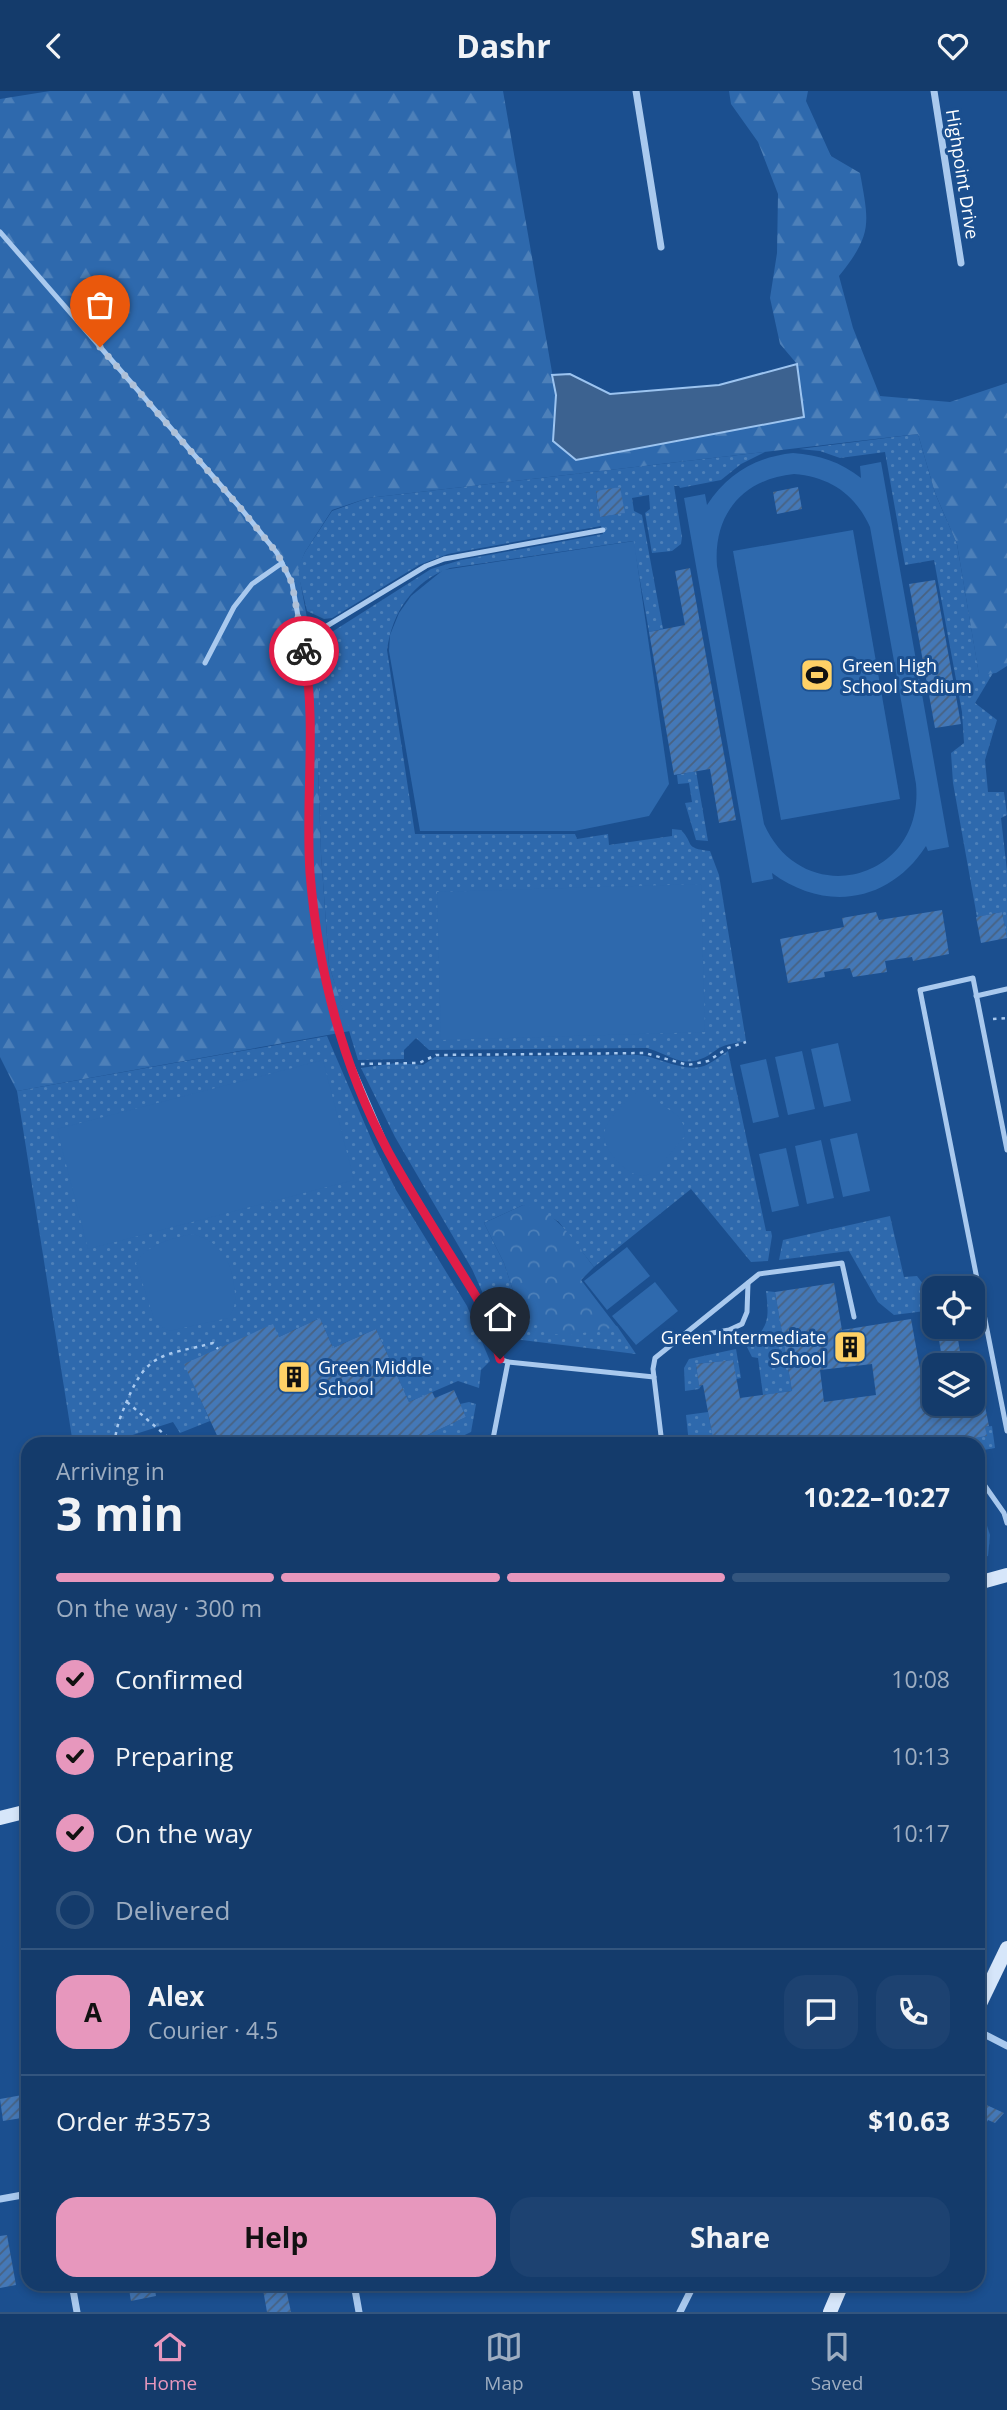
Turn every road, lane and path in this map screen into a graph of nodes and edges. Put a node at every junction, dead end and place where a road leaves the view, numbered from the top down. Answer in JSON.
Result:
{"nodes":[{"id":1,"x":636,"y":91,"type":"edge"},
{"id":2,"x":933,"y":91,"type":"edge"},
{"id":3,"x":0,"y":232,"type":"edge"},
{"id":4,"x":661,"y":247,"type":"dead end"},
{"id":5,"x":961,"y":263,"type":"dead end"},
{"id":6,"x":603,"y":530,"type":"dead end"},
{"id":7,"x":282,"y":563,"type":"junction"},
{"id":8,"x":302,"y":641,"type":"junction"},
{"id":9,"x":205,"y":663,"type":"dead end"},
{"id":10,"x":1007,"y":989,"type":"edge"},
{"id":11,"x":976,"y":996,"type":"junction"},
{"id":12,"x":746,"y":1042,"type":"dead end"},
{"id":13,"x":351,"y":1065,"type":"junction"},
{"id":14,"x":1007,"y":1150,"type":"edge"},
{"id":15,"x":748,"y":1283,"type":"junction"},
{"id":16,"x":854,"y":1317,"type":"dead end"},
{"id":17,"x":676,"y":1339,"type":"junction"},
{"id":18,"x":218,"y":1349,"type":"dead end"},
{"id":19,"x":508,"y":1363,"type":"junction"},
{"id":20,"x":654,"y":1377,"type":"junction"},
{"id":21,"x":127,"y":1402,"type":"junction"},
{"id":22,"x":1007,"y":1431,"type":"edge"},
{"id":23,"x":115,"y":1437,"type":"edge"},
{"id":24,"x":167,"y":1437,"type":"edge"},
{"id":25,"x":493,"y":1437,"type":"edge"},
{"id":26,"x":661,"y":1437,"type":"edge"},
{"id":27,"x":985,"y":1486,"type":"edge"},
{"id":28,"x":1007,"y":1505,"type":"edge"},
{"id":29,"x":1004,"y":1513,"type":"junction"},
{"id":30,"x":1007,"y":1524,"type":"edge"},
{"id":31,"x":1007,"y":1575,"type":"edge"},
{"id":32,"x":985,"y":1581,"type":"edge"},
{"id":33,"x":21,"y":1813,"type":"edge"},
{"id":34,"x":0,"y":1818,"type":"edge"},
{"id":35,"x":1007,"y":1948,"type":"edge"},
{"id":36,"x":985,"y":1994,"type":"edge"},
{"id":37,"x":985,"y":2035,"type":"edge"},
{"id":38,"x":1007,"y":2046,"type":"edge"},
{"id":39,"x":21,"y":2195,"type":"edge"},
{"id":40,"x":0,"y":2199,"type":"edge"},
{"id":41,"x":73,"y":2291,"type":"edge"},
{"id":42,"x":355,"y":2291,"type":"edge"},
{"id":43,"x":690,"y":2291,"type":"edge"},
{"id":44,"x":839,"y":2291,"type":"edge"},
{"id":45,"x":77,"y":2312,"type":"edge"},
{"id":46,"x":359,"y":2312,"type":"edge"},
{"id":47,"x":680,"y":2312,"type":"edge"},
{"id":48,"x":830,"y":2312,"type":"edge"}],
"edges":[{"from":1,"to":4,"type":"street"},
{"from":2,"to":5,"type":"street","name":"Highpoint Drive"},
{"from":3,"to":7,"type":"lane"},
{"from":6,"to":8,"type":"lane"},
{"from":7,"to":8,"type":"lane"},
{"from":7,"to":9,"type":"lane"},
{"from":8,"to":13,"type":"lane"},
{"from":10,"to":11,"type":"lane"},
{"from":11,"to":14,"type":"lane"},
{"from":11,"to":22,"type":"lane"},
{"from":12,"to":13,"type":"path"},
{"from":13,"to":19,"type":"lane"},
{"from":15,"to":16,"type":"lane"},
{"from":15,"to":17,"type":"lane"},
{"from":15,"to":17,"type":"lane"},
{"from":17,"to":20,"type":"lane"},
{"from":18,"to":21,"type":"path"},
{"from":19,"to":20,"type":"lane"},
{"from":19,"to":25,"type":"lane"},
{"from":20,"to":26,"type":"lane"},
{"from":21,"to":23,"type":"path"},
{"from":21,"to":24,"type":"path"},
{"from":27,"to":29,"type":"lane"},
{"from":28,"to":29,"type":"lane"},
{"from":29,"to":30,"type":"lane"},
{"from":31,"to":32,"type":"street"},
{"from":33,"to":34,"type":"street"},
{"from":35,"to":36,"type":"street"},
{"from":37,"to":38,"type":"street"},
{"from":39,"to":40,"type":"street"},
{"from":41,"to":45,"type":"street"},
{"from":42,"to":46,"type":"street"},
{"from":43,"to":47,"type":"street"},
{"from":44,"to":48,"type":"street"}]}
